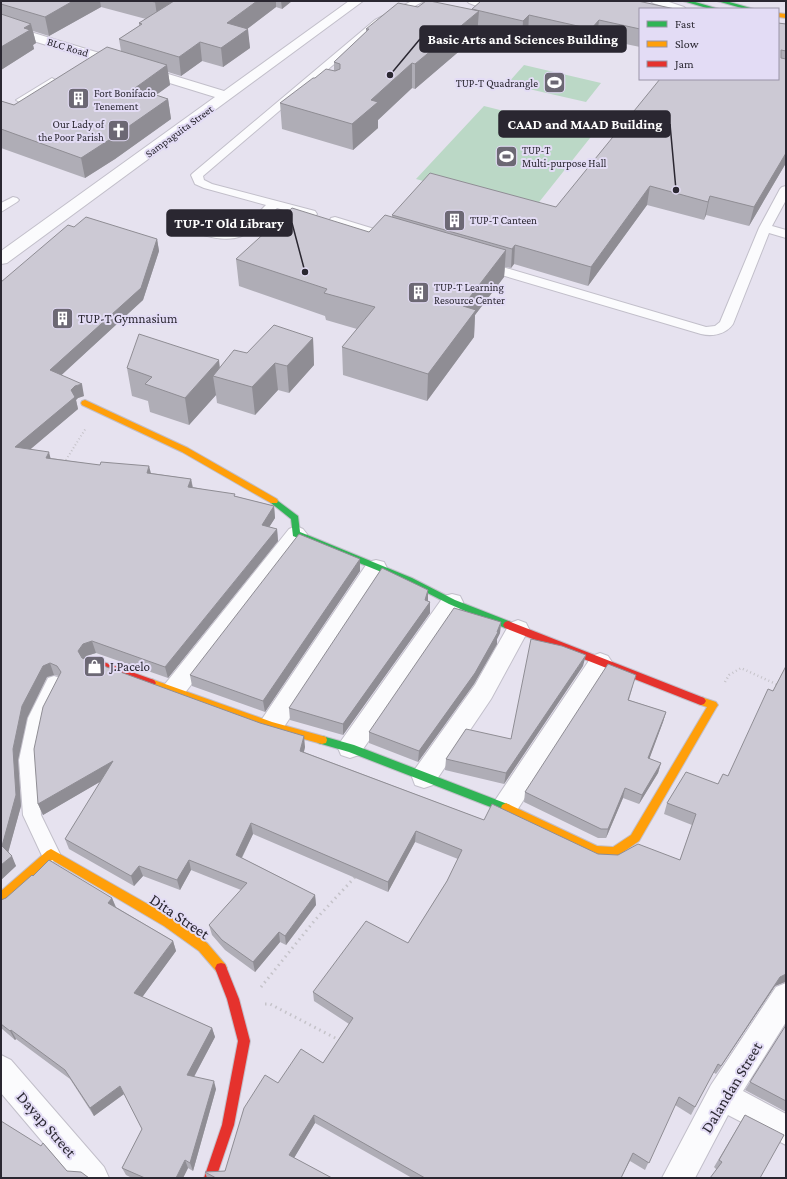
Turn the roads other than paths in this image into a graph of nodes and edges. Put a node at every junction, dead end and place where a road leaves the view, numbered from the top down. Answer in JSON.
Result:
{"nodes":[{"id":1,"x":357,"y":1,"type":"edge"},
{"id":2,"x":419,"y":1,"type":"edge"},
{"id":3,"x":472,"y":1,"type":"edge"},
{"id":4,"x":656,"y":1,"type":"edge"},
{"id":5,"x":686,"y":1,"type":"edge"},
{"id":6,"x":720,"y":1,"type":"edge"},
{"id":7,"x":697,"y":2,"type":"edge"},
{"id":8,"x":678,"y":8,"type":"edge"},
{"id":9,"x":713,"y":8,"type":"edge"},
{"id":10,"x":747,"y":8,"type":"edge"},
{"id":11,"x":469,"y":20,"type":"edge"},
{"id":12,"x":1,"y":27,"type":"edge"},
{"id":13,"x":94,"y":56,"type":"junction"},
{"id":14,"x":81,"y":64,"type":"edge"},
{"id":15,"x":61,"y":76,"type":"edge"},
{"id":16,"x":305,"y":84,"type":"junction"},
{"id":17,"x":318,"y":87,"type":"edge"},
{"id":18,"x":226,"y":96,"type":"junction"},
{"id":19,"x":21,"y":100,"type":"edge"},
{"id":20,"x":786,"y":190,"type":"edge"},
{"id":21,"x":13,"y":200,"type":"dead end"},
{"id":22,"x":276,"y":204,"type":"junction"},
{"id":23,"x":1,"y":208,"type":"edge"},
{"id":24,"x":765,"y":228,"type":"junction"},
{"id":25,"x":204,"y":231,"type":"dead end"},
{"id":26,"x":786,"y":234,"type":"edge"},
{"id":27,"x":404,"y":242,"type":"edge"},
{"id":28,"x":1,"y":260,"type":"edge"},
{"id":29,"x":472,"y":262,"type":"edge"},
{"id":30,"x":85,"y":403,"type":"dead end"},
{"id":31,"x":296,"y":534,"type":"junction"},
{"id":32,"x":376,"y":568,"type":"junction"},
{"id":33,"x":452,"y":602,"type":"junction"},
{"id":34,"x":518,"y":628,"type":"junction"},
{"id":35,"x":600,"y":662,"type":"junction"},
{"id":36,"x":95,"y":663,"type":"edge"},
{"id":37,"x":54,"y":683,"type":"edge"},
{"id":38,"x":173,"y":691,"type":"junction"},
{"id":39,"x":271,"y":726,"type":"junction"},
{"id":40,"x":350,"y":748,"type":"junction"},
{"id":41,"x":424,"y":778,"type":"junction"},
{"id":42,"x":505,"y":807,"type":"junction"},
{"id":43,"x":51,"y":854,"type":"junction"},
{"id":44,"x":1,"y":898,"type":"edge"},
{"id":45,"x":786,"y":997,"type":"edge"},
{"id":46,"x":1,"y":1070,"type":"edge"},
{"id":47,"x":722,"y":1096,"type":"junction"},
{"id":48,"x":786,"y":1130,"type":"edge"},
{"id":49,"x":94,"y":1178,"type":"edge"},
{"id":50,"x":210,"y":1178,"type":"edge"},
{"id":51,"x":678,"y":1178,"type":"edge"}],
"edges":[{"from":1,"to":18,"type":"street","name":"Sampaguita Street"},
{"from":2,"to":16,"type":"lane"},
{"from":3,"to":11,"type":"lane"},
{"from":4,"to":8,"type":"lane"},
{"from":5,"to":7,"type":"street"},
{"from":6,"to":10,"type":"street"},
{"from":7,"to":9,"type":"street"},
{"from":12,"to":13,"type":"street","name":"BLC Road"},
{"from":13,"to":14,"type":"lane"},
{"from":13,"to":18,"type":"street","name":"BLC Road"},
{"from":15,"to":19,"type":"lane"},
{"from":16,"to":17,"type":"lane"},
{"from":16,"to":22,"type":"lane"},
{"from":18,"to":28,"type":"street","name":"Sampaguita Street"},
{"from":20,"to":24,"type":"lane"},
{"from":21,"to":23,"type":"lane"},
{"from":22,"to":25,"type":"lane"},
{"from":22,"to":27,"type":"lane"},
{"from":24,"to":26,"type":"lane"},
{"from":24,"to":29,"type":"lane"},
{"from":30,"to":31,"type":"street"},
{"from":31,"to":32,"type":"street"},
{"from":31,"to":38,"type":"street"},
{"from":32,"to":33,"type":"street"},
{"from":32,"to":39,"type":"street"},
{"from":33,"to":34,"type":"street"},
{"from":33,"to":40,"type":"street"},
{"from":34,"to":35,"type":"street"},
{"from":34,"to":41,"type":"street"},
{"from":35,"to":42,"type":"street"},
{"from":35,"to":42,"type":"street"},
{"from":36,"to":38,"type":"street"},
{"from":37,"to":43,"type":"lane"},
{"from":38,"to":39,"type":"street"},
{"from":39,"to":40,"type":"street"},
{"from":40,"to":41,"type":"street"},
{"from":41,"to":42,"type":"street"},
{"from":43,"to":44,"type":"street"},
{"from":43,"to":50,"type":"street","name":"Dita Street"},
{"from":45,"to":47,"type":"street","name":"Dalandan Street"},
{"from":46,"to":49,"type":"street","name":"Dayap Street"},
{"from":47,"to":48,"type":"street"},
{"from":47,"to":51,"type":"street","name":"Dalandan Street"}]}
